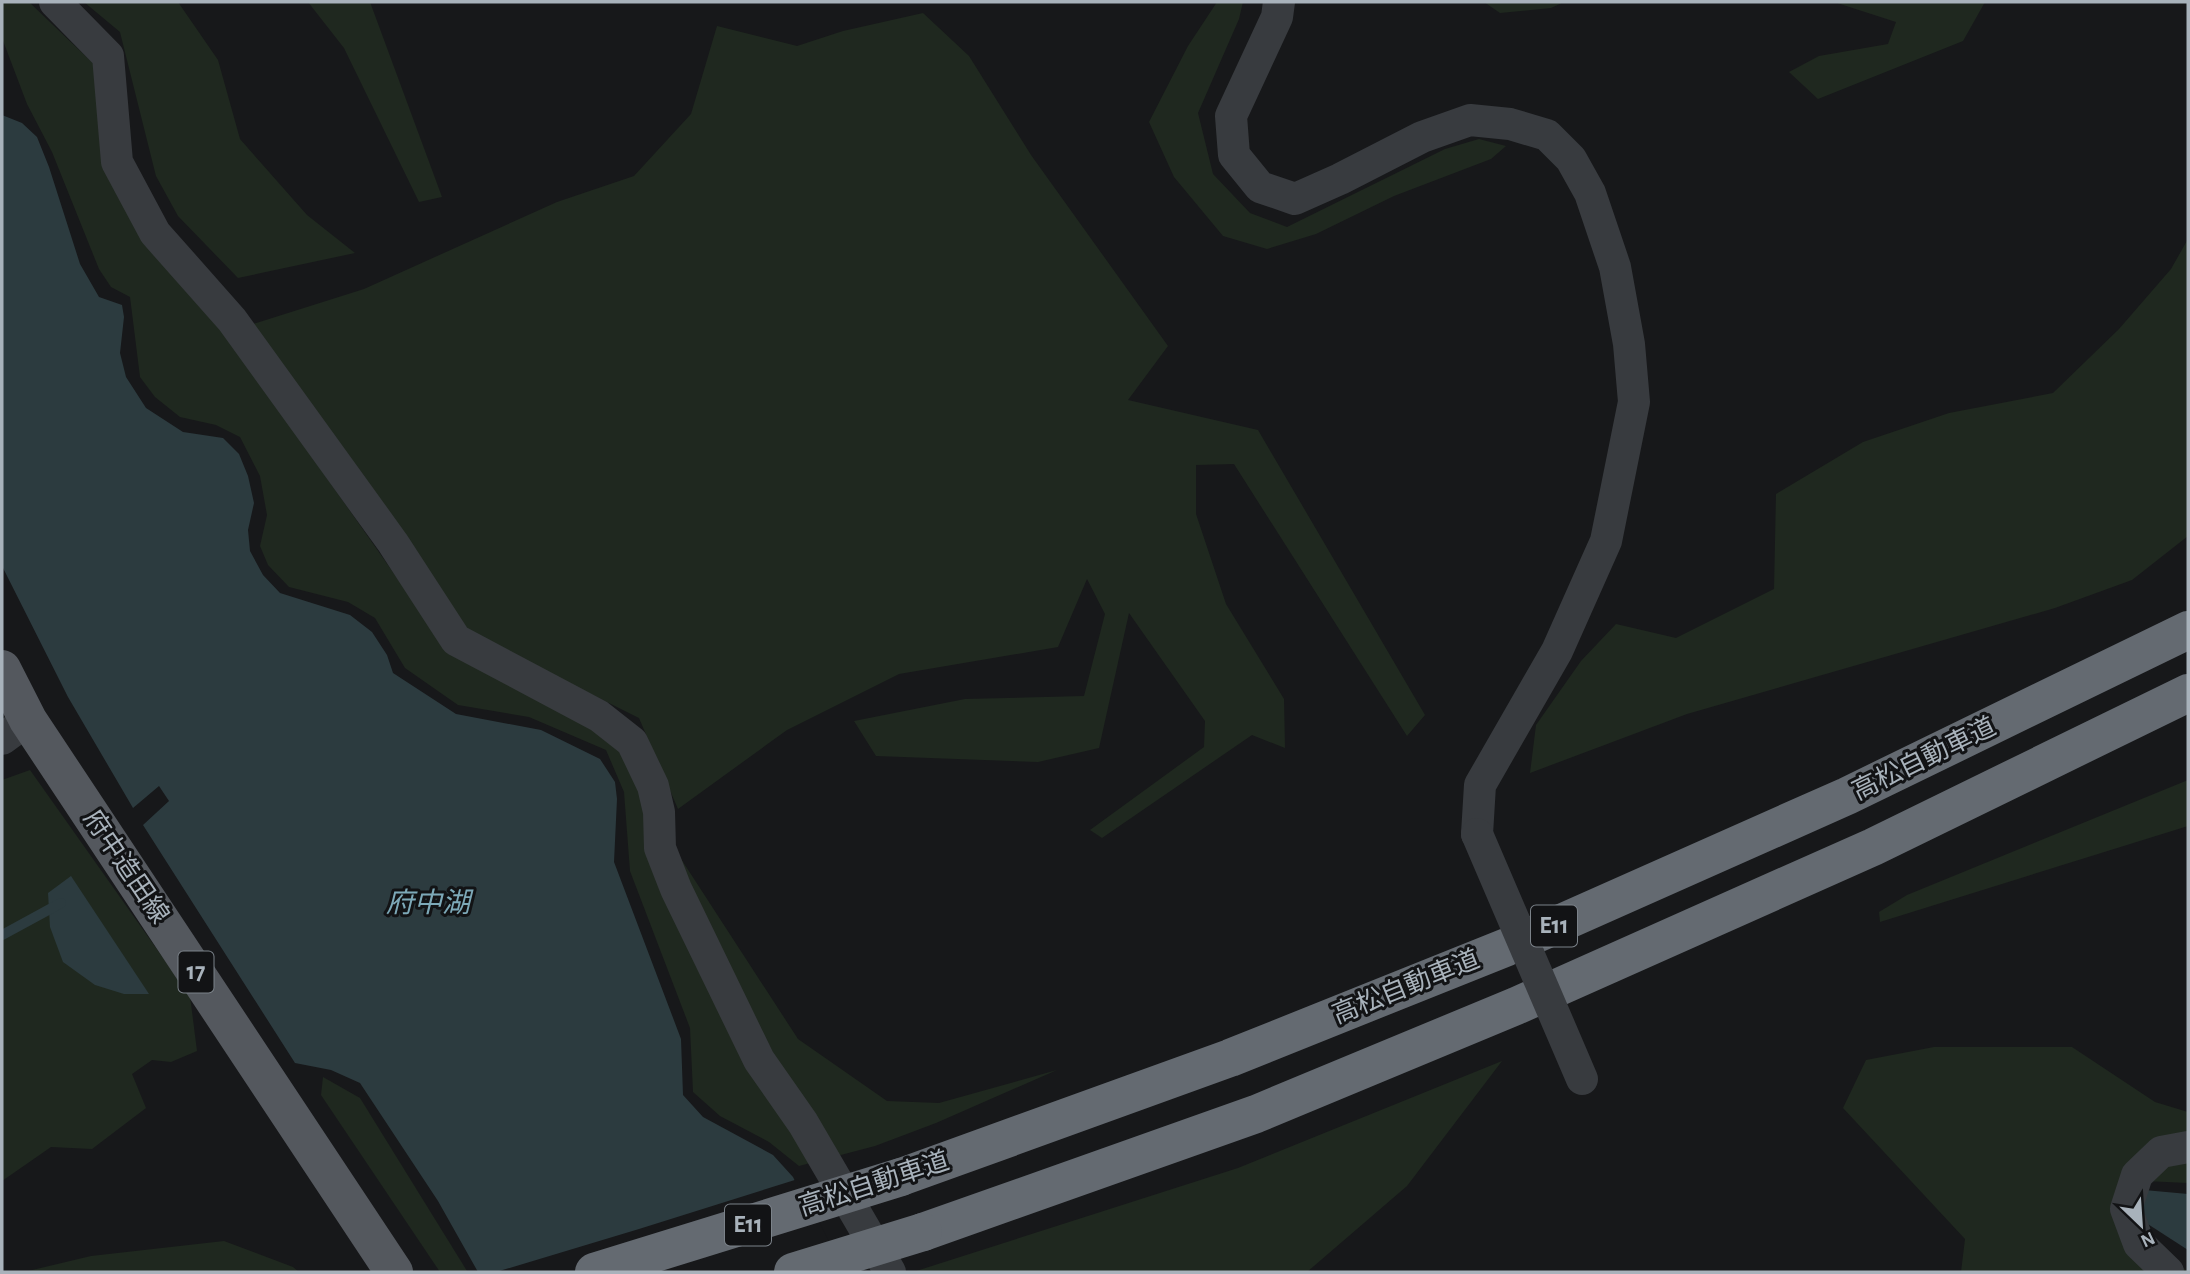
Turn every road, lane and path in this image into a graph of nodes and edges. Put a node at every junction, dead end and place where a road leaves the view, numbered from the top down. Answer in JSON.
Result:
{"nodes":[{"id":1,"x":55,"y":2,"type":"edge"},
{"id":2,"x":1279,"y":2,"type":"edge"},
{"id":3,"x":2188,"y":631,"type":"edge"},
{"id":4,"x":2,"y":668,"type":"edge"},
{"id":5,"x":2188,"y":693,"type":"edge"},
{"id":6,"x":15,"y":729,"type":"edge"},
{"id":7,"x":1582,"y":1079,"type":"dead end"},
{"id":8,"x":2188,"y":1147,"type":"edge"},
{"id":9,"x":394,"y":1272,"type":"edge"},
{"id":10,"x":594,"y":1272,"type":"edge"},
{"id":11,"x":793,"y":1272,"type":"edge"},
{"id":12,"x":890,"y":1272,"type":"edge"},
{"id":13,"x":2168,"y":1272,"type":"edge"}],
"edges":[{"from":1,"to":12,"type":"street"},
{"from":2,"to":7,"type":"street","bridge":true},
{"from":3,"to":10,"type":"highway","name":"高松自動車道","number":"E11","bridge":true},
{"from":4,"to":6,"type":"main road","name":"府中造田線","number":"17"},
{"from":5,"to":11,"type":"highway","number":"E11","bridge":true},
{"from":6,"to":9,"type":"main road","name":"府中造田線","number":"17"},
{"from":8,"to":13,"type":"street"}]}
